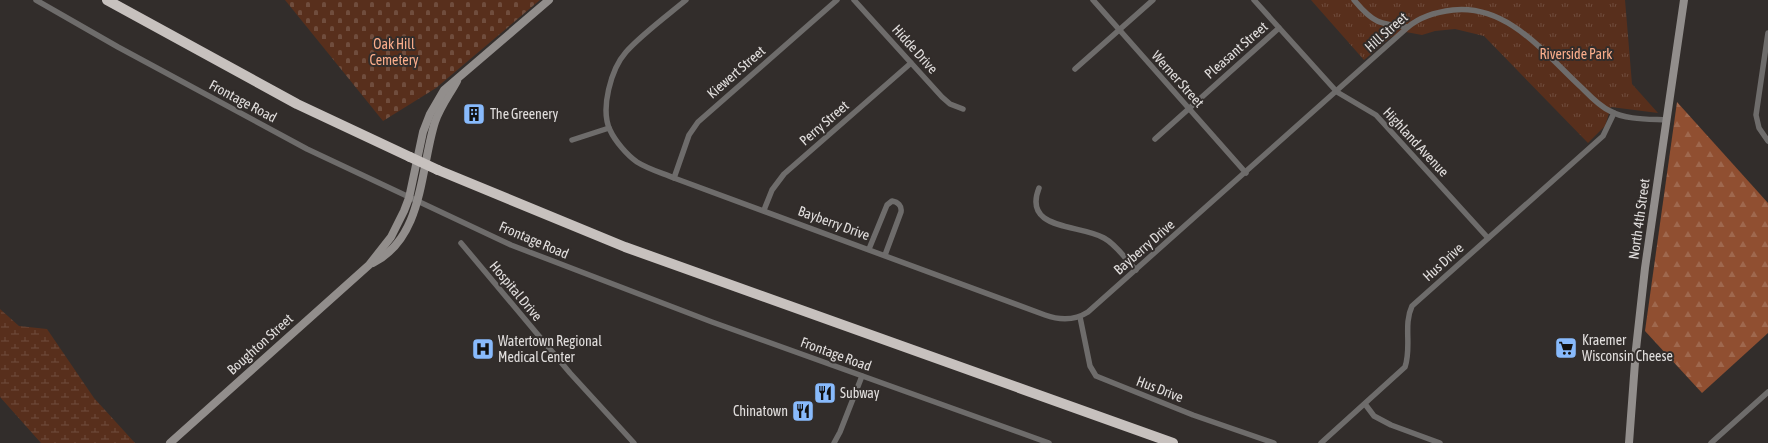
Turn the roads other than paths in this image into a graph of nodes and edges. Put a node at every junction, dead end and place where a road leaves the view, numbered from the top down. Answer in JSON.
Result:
{"nodes":[{"id":1,"x":36,"y":0,"type":"edge"},
{"id":2,"x":107,"y":0,"type":"edge"},
{"id":3,"x":549,"y":0,"type":"edge"},
{"id":4,"x":686,"y":0,"type":"edge"},
{"id":5,"x":837,"y":0,"type":"edge"},
{"id":6,"x":854,"y":0,"type":"edge"},
{"id":7,"x":1092,"y":0,"type":"edge"},
{"id":8,"x":1153,"y":0,"type":"edge"},
{"id":9,"x":1254,"y":0,"type":"edge"},
{"id":10,"x":1354,"y":0,"type":"edge"},
{"id":11,"x":1684,"y":0,"type":"edge"},
{"id":12,"x":1408,"y":27,"type":"junction"},
{"id":13,"x":1279,"y":28,"type":"junction"},
{"id":14,"x":1119,"y":30,"type":"junction"},
{"id":15,"x":1768,"y":33,"type":"edge"},
{"id":16,"x":911,"y":63,"type":"junction"},
{"id":17,"x":1075,"y":69,"type":"dead end"},
{"id":18,"x":458,"y":79,"type":"junction"},
{"id":19,"x":1337,"y":92,"type":"junction"},
{"id":20,"x":1188,"y":108,"type":"junction"},
{"id":21,"x":963,"y":109,"type":"dead end"},
{"id":22,"x":1614,"y":113,"type":"junction"},
{"id":23,"x":1667,"y":120,"type":"junction"},
{"id":24,"x":609,"y":128,"type":"junction"},
{"id":25,"x":1155,"y":139,"type":"dead end"},
{"id":26,"x":572,"y":140,"type":"dead end"},
{"id":27,"x":1768,"y":141,"type":"edge"},
{"id":28,"x":1246,"y":173,"type":"junction"},
{"id":29,"x":674,"y":178,"type":"junction"},
{"id":30,"x":1039,"y":188,"type":"dead end"},
{"id":31,"x":409,"y":198,"type":"junction"},
{"id":32,"x":417,"y":201,"type":"junction"},
{"id":33,"x":764,"y":210,"type":"junction"},
{"id":34,"x":1191,"y":222,"type":"joint"},
{"id":35,"x":1488,"y":238,"type":"junction"},
{"id":36,"x":461,"y":243,"type":"dead end"},
{"id":37,"x":869,"y":249,"type":"junction"},
{"id":38,"x":885,"y":255,"type":"junction"},
{"id":39,"x":369,"y":265,"type":"junction"},
{"id":40,"x":1136,"y":270,"type":"junction"},
{"id":41,"x":1080,"y":317,"type":"junction"},
{"id":42,"x":862,"y":376,"type":"junction"},
{"id":43,"x":1768,"y":392,"type":"edge"},
{"id":44,"x":1365,"y":404,"type":"junction"},
{"id":45,"x":170,"y":443,"type":"edge"},
{"id":46,"x":634,"y":443,"type":"edge"},
{"id":47,"x":834,"y":443,"type":"edge"},
{"id":48,"x":1049,"y":443,"type":"edge"},
{"id":49,"x":1174,"y":443,"type":"edge"},
{"id":50,"x":1274,"y":443,"type":"edge"},
{"id":51,"x":1320,"y":443,"type":"edge"},
{"id":52,"x":1440,"y":443,"type":"edge"},
{"id":53,"x":1629,"y":443,"type":"edge"},
{"id":54,"x":1711,"y":443,"type":"edge"}],
"edges":[{"from":1,"to":31,"type":"street","name":"Frontage Road"},
{"from":2,"to":49,"type":"highway","bridge":true},
{"from":3,"to":18,"type":"street","name":"Boughton Street"},
{"from":4,"to":24,"type":"street","name":"Bayberry Drive"},
{"from":5,"to":29,"type":"street","name":"Kiewert Street"},
{"from":6,"to":16,"type":"street","name":"Hidde Drive"},
{"from":7,"to":14,"type":"street","name":"Werner Street"},
{"from":8,"to":14,"type":"street"},
{"from":9,"to":13,"type":"street","name":"Highland Avenue"},
{"from":10,"to":12,"type":"street"},
{"from":11,"to":23,"type":"street","name":"North 4th Street"},
{"from":12,"to":19,"type":"street","name":"Hill Street"},
{"from":12,"to":22,"type":"street","name":"Hill Street"},
{"from":13,"to":19,"type":"street","name":"Highland Avenue"},
{"from":13,"to":20,"type":"street","name":"Pleasant Street"},
{"from":14,"to":17,"type":"street"},
{"from":14,"to":20,"type":"street","name":"Werner Street"},
{"from":15,"to":27,"type":"street"},
{"from":16,"to":21,"type":"street","name":"Hidde Drive"},
{"from":16,"to":33,"type":"street","name":"Perry Street"},
{"from":18,"to":31,"type":"street","name":"Boughton Street"},
{"from":18,"to":32,"type":"street","name":"Boughton Street"},
{"from":19,"to":28,"type":"street","name":"Hill Street"},
{"from":19,"to":35,"type":"street","name":"Highland Avenue"},
{"from":20,"to":25,"type":"street","name":"Pleasant Street"},
{"from":20,"to":28,"type":"street","name":"Werner Street"},
{"from":22,"to":23,"type":"street","name":"Hill Street"},
{"from":22,"to":35,"type":"street","name":"Hus Drive"},
{"from":23,"to":53,"type":"street","name":"North 4th Street"},
{"from":24,"to":26,"type":"street"},
{"from":24,"to":29,"type":"street","name":"Bayberry Drive"},
{"from":28,"to":34,"type":"street","name":"Hill Street"},
{"from":29,"to":33,"type":"street","name":"Bayberry Drive"},
{"from":30,"to":40,"type":"street"},
{"from":31,"to":32,"type":"street","name":"Frontage Road"},
{"from":31,"to":39,"type":"street","name":"Boughton Street"},
{"from":32,"to":39,"type":"street","name":"Boughton Street"},
{"from":32,"to":42,"type":"street","name":"Frontage Road"},
{"from":33,"to":37,"type":"street","name":"Bayberry Drive"},
{"from":34,"to":40,"type":"street","name":"Bayberry Drive"},
{"from":35,"to":44,"type":"street","name":"Hus Drive"},
{"from":36,"to":46,"type":"street","name":"Hospital Drive"},
{"from":37,"to":38,"type":"street","name":"Bayberry Drive"},
{"from":37,"to":38,"type":"street"},
{"from":38,"to":41,"type":"street","name":"Bayberry Drive"},
{"from":39,"to":45,"type":"street","name":"Boughton Street"},
{"from":40,"to":41,"type":"street","name":"Bayberry Drive"},
{"from":41,"to":50,"type":"street","name":"Hus Drive"},
{"from":42,"to":47,"type":"street"},
{"from":42,"to":48,"type":"street","name":"Frontage Road"},
{"from":43,"to":54,"type":"street"},
{"from":44,"to":51,"type":"street","name":"Hus Drive"},
{"from":44,"to":52,"type":"street"}]}
